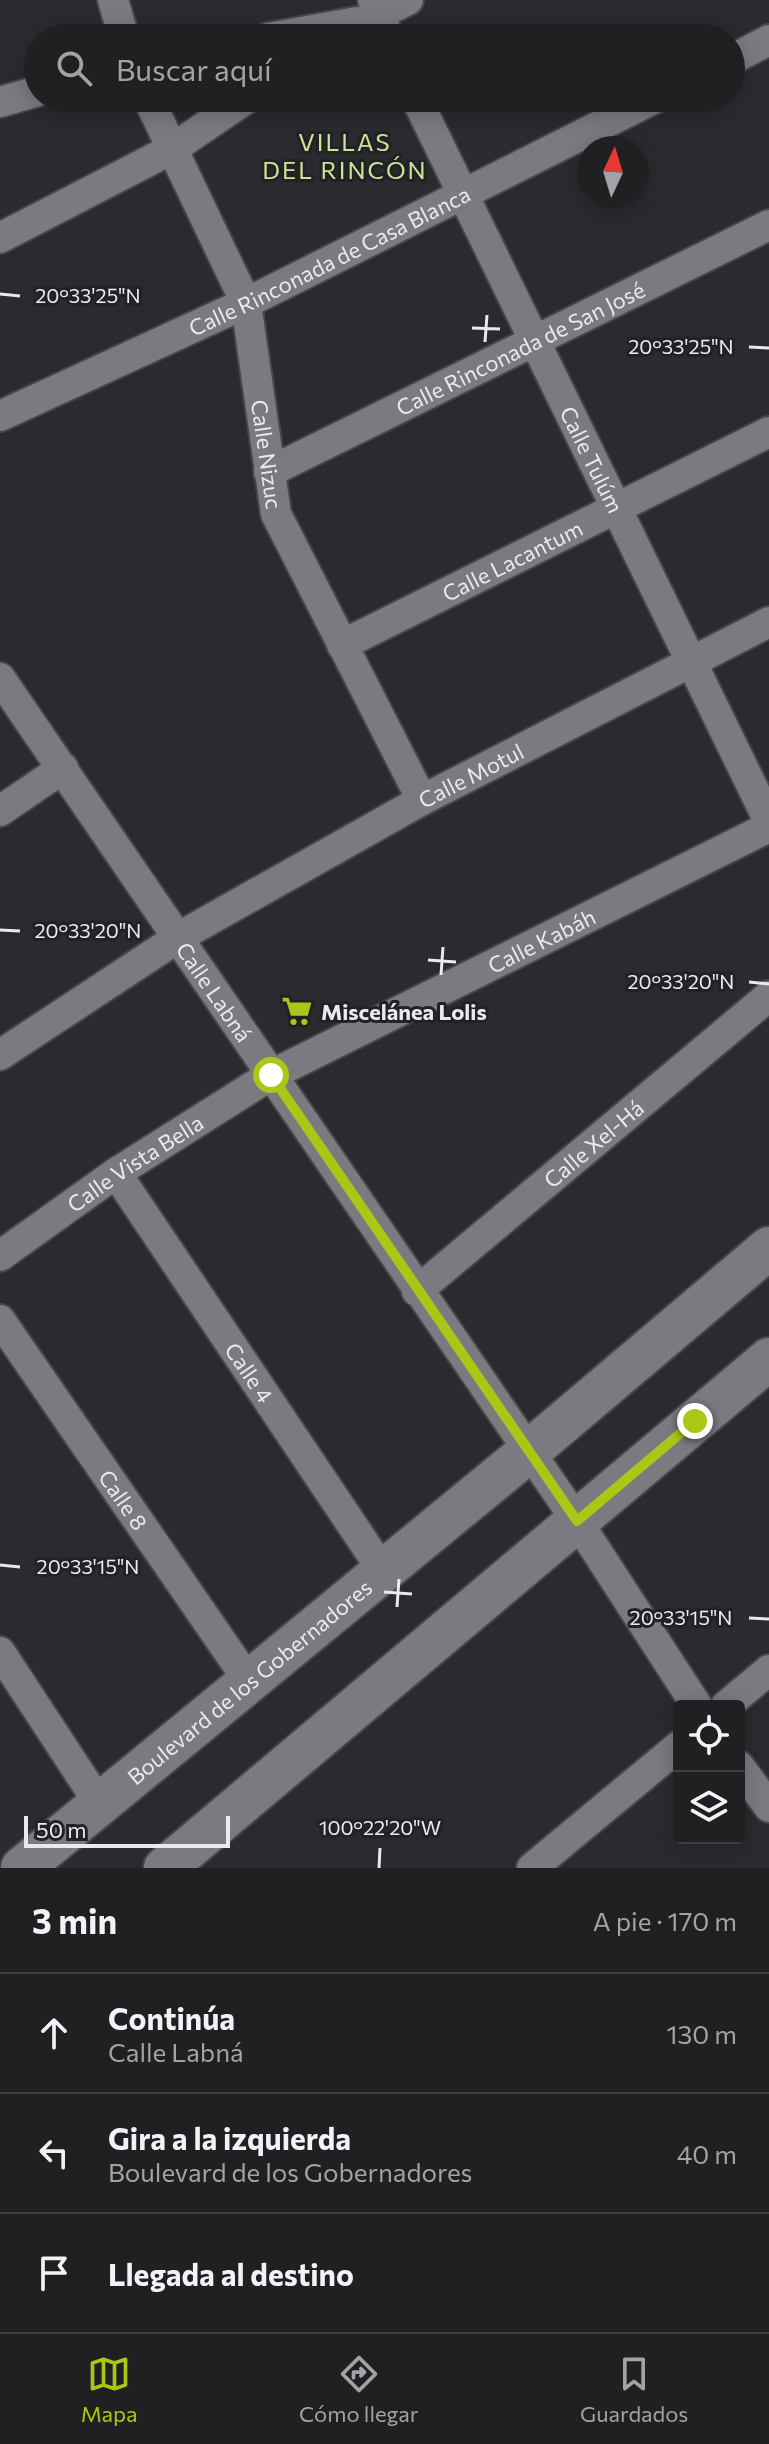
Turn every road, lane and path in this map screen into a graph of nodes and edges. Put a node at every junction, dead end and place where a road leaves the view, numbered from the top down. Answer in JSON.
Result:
{"nodes":[{"id":1,"x":113,"y":0,"type":"edge"},
{"id":2,"x":408,"y":0,"type":"edge"},
{"id":3,"x":366,"y":22,"type":"edge"},
{"id":4,"x":120,"y":24,"type":"edge"},
{"id":5,"x":769,"y":40,"type":"edge"},
{"id":6,"x":745,"y":53,"type":"edge"},
{"id":7,"x":24,"y":95,"type":"edge"},
{"id":8,"x":0,"y":102,"type":"edge"},
{"id":9,"x":155,"y":112,"type":"edge"},
{"id":10,"x":226,"y":112,"type":"edge"},
{"id":11,"x":423,"y":112,"type":"edge"},
{"id":12,"x":627,"y":112,"type":"edge"},
{"id":13,"x":172,"y":149,"type":"junction"},
{"id":14,"x":462,"y":196,"type":"junction"},
{"id":15,"x":769,"y":225,"type":"edge"},
{"id":16,"x":0,"y":238,"type":"edge"},
{"id":17,"x":246,"y":303,"type":"junction"},
{"id":18,"x":533,"y":341,"type":"junction"},
{"id":19,"x":0,"y":416,"type":"edge"},
{"id":20,"x":769,"y":432,"type":"edge"},
{"id":21,"x":269,"y":472,"type":"junction"},
{"id":22,"x":616,"y":509,"type":"junction"},
{"id":23,"x":769,"y":622,"type":"edge"},
{"id":24,"x":342,"y":645,"type":"junction"},
{"id":25,"x":691,"y":661,"type":"junction"},
{"id":26,"x":0,"y":678,"type":"edge"},
{"id":27,"x":63,"y":768,"type":"junction"},
{"id":28,"x":422,"y":800,"type":"junction"},
{"id":29,"x":0,"y":811,"type":"edge"},
{"id":30,"x":769,"y":824,"type":"edge"},
{"id":31,"x":179,"y":937,"type":"junction"},
{"id":32,"x":769,"y":996,"type":"edge"},
{"id":33,"x":0,"y":1055,"type":"edge"},
{"id":34,"x":271,"y":1075,"type":"junction"},
{"id":35,"x":116,"y":1173,"type":"junction"},
{"id":36,"x":769,"y":1248,"type":"edge"},
{"id":37,"x":0,"y":1256,"type":"edge"},
{"id":38,"x":417,"y":1291,"type":"junction"},
{"id":39,"x":0,"y":1320,"type":"edge"},
{"id":40,"x":769,"y":1359,"type":"edge"},
{"id":41,"x":527,"y":1453,"type":"junction"},
{"id":42,"x":577,"y":1521,"type":"junction"},
{"id":43,"x":383,"y":1571,"type":"junction"},
{"id":44,"x":0,"y":1652,"type":"edge"},
{"id":45,"x":769,"y":1670,"type":"edge"},
{"id":46,"x":248,"y":1680,"type":"junction"},
{"id":47,"x":693,"y":1700,"type":"edge"},
{"id":48,"x":733,"y":1700,"type":"edge"},
{"id":49,"x":673,"y":1751,"type":"edge"},
{"id":50,"x":743,"y":1772,"type":"edge"},
{"id":51,"x":101,"y":1806,"type":"junction"},
{"id":52,"x":769,"y":1807,"type":"edge"},
{"id":53,"x":22,"y":1868,"type":"edge"},
{"id":54,"x":165,"y":1868,"type":"edge"},
{"id":55,"x":532,"y":1868,"type":"edge"}],
"edges":[{"from":1,"to":4,"type":"street"},
{"from":2,"to":3,"type":"street"},
{"from":5,"to":6,"type":"street"},
{"from":7,"to":8,"type":"street"},
{"from":9,"to":13,"type":"street","name":"Calle Nizuc"},
{"from":10,"to":13,"type":"street"},
{"from":11,"to":14,"type":"street","name":"Calle Tulúm"},
{"from":12,"to":14,"type":"street","name":"Calle Rinconada de Casa Blanca"},
{"from":13,"to":16,"type":"street"},
{"from":13,"to":17,"type":"street","name":"Calle Nizuc"},
{"from":14,"to":17,"type":"street","name":"Calle Rinconada de Casa Blanca"},
{"from":14,"to":18,"type":"street","name":"Calle Tulúm"},
{"from":15,"to":18,"type":"street","name":"Calle Rinconada de San José"},
{"from":17,"to":19,"type":"street","name":"Calle Rinconada de Casa Blanca"},
{"from":17,"to":21,"type":"street","name":"Calle Nizuc"},
{"from":18,"to":21,"type":"street","name":"Calle Rinconada de San José"},
{"from":18,"to":22,"type":"street","name":"Calle Tulúm"},
{"from":20,"to":22,"type":"street","name":"Calle Lacantum"},
{"from":21,"to":24,"type":"street","name":"Calle Nizuc"},
{"from":22,"to":24,"type":"street","name":"Calle Lacantum"},
{"from":22,"to":25,"type":"street","name":"Calle Tulúm"},
{"from":23,"to":25,"type":"street","name":"Calle Motul"},
{"from":24,"to":28,"type":"street","name":"Calle Nizuc"},
{"from":25,"to":28,"type":"street","name":"Calle Motul"},
{"from":25,"to":30,"type":"street","name":"Calle Tulúm"},
{"from":26,"to":27,"type":"street","name":"Calle Labná"},
{"from":27,"to":29,"type":"street"},
{"from":27,"to":31,"type":"street","name":"Calle Labná"},
{"from":28,"to":31,"type":"street","name":"Calle Motul"},
{"from":30,"to":34,"type":"street","name":"Calle Kabáh"},
{"from":31,"to":33,"type":"street","name":"Calle Motul"},
{"from":31,"to":34,"type":"street","name":"Calle Labná"},
{"from":32,"to":38,"type":"street","name":"Calle Xel-Há"},
{"from":34,"to":35,"type":"street","name":"Calle Vista Bella"},
{"from":34,"to":38,"type":"street","name":"Calle Labná"},
{"from":35,"to":37,"type":"street","name":"Calle Vista Bella"},
{"from":35,"to":43,"type":"street","name":"Calle 4"},
{"from":36,"to":41,"type":"main road","name":"Boulevard de los Gobernadores"},
{"from":38,"to":41,"type":"street","name":"Calle Labná"},
{"from":39,"to":46,"type":"street","name":"Calle 8"},
{"from":40,"to":42,"type":"main road"},
{"from":41,"to":42,"type":"street","name":"Calle Labná"},
{"from":41,"to":43,"type":"main road","name":"Boulevard de los Gobernadores"},
{"from":42,"to":47,"type":"street","name":"Calle Labná"},
{"from":42,"to":54,"type":"main road"},
{"from":43,"to":46,"type":"main road","name":"Boulevard de los Gobernadores"},
{"from":44,"to":51,"type":"street"},
{"from":45,"to":48,"type":"street"},
{"from":46,"to":51,"type":"main road","name":"Boulevard de los Gobernadores"},
{"from":49,"to":55,"type":"street"},
{"from":50,"to":52,"type":"street"},
{"from":51,"to":53,"type":"main road","name":"Boulevard de los Gobernadores"}]}
